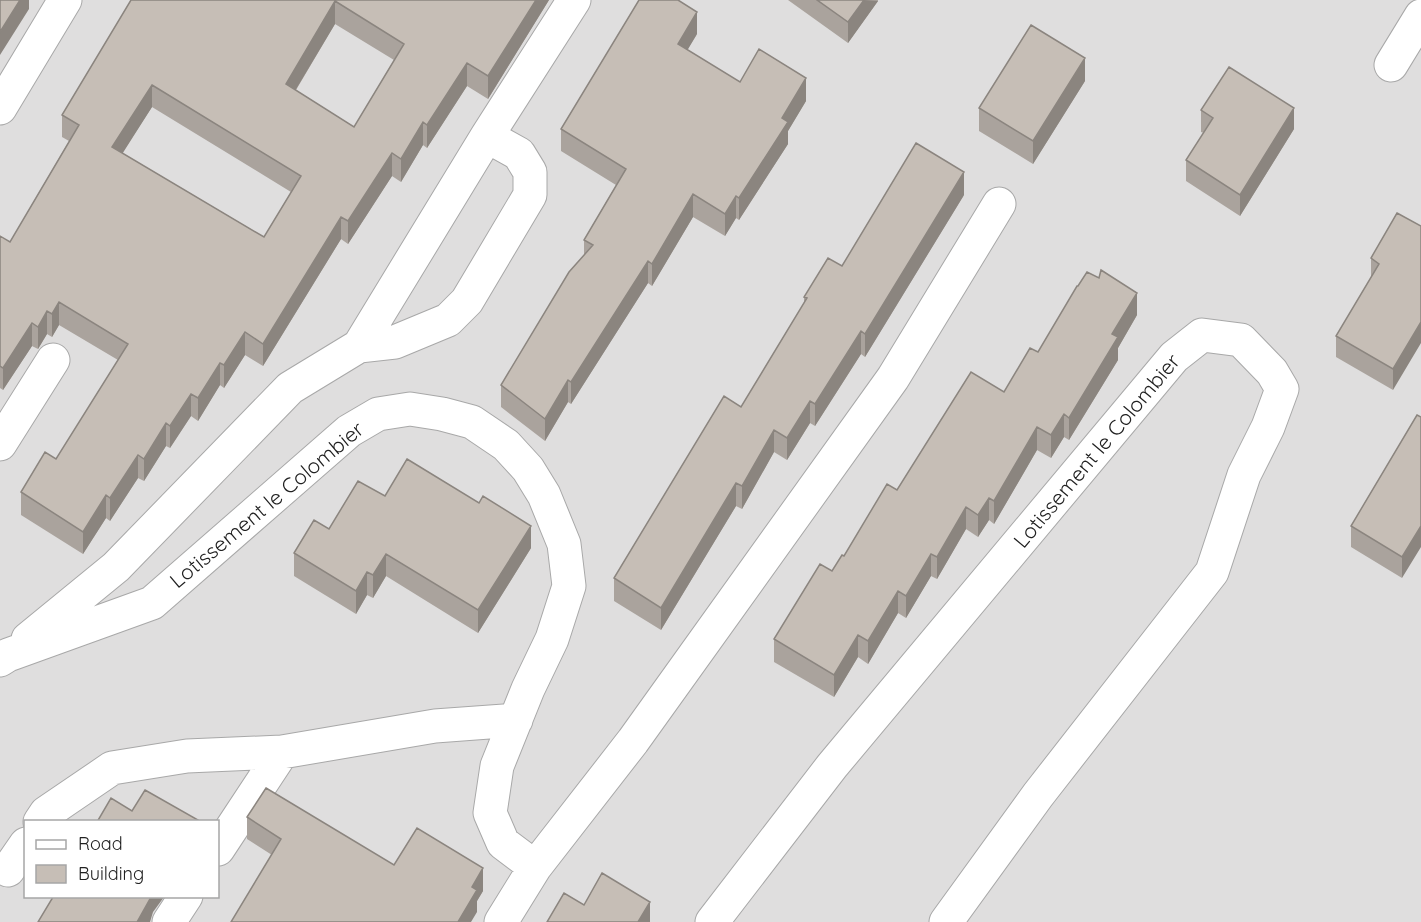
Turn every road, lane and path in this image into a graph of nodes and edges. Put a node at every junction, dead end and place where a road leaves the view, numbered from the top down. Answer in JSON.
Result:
{"nodes":[{"id":1,"x":65,"y":0,"type":"edge"},
{"id":2,"x":574,"y":0,"type":"edge"},
{"id":3,"x":1421,"y":16,"type":"edge"},
{"id":4,"x":1391,"y":65,"type":"dead end"},
{"id":5,"x":4,"y":93,"type":"edge"},
{"id":6,"x":487,"y":136,"type":"junction"},
{"id":7,"x":999,"y":204,"type":"dead end"},
{"id":8,"x":359,"y":346,"type":"junction"},
{"id":9,"x":53,"y":360,"type":"dead end"},
{"id":10,"x":0,"y":444,"type":"edge"},
{"id":11,"x":4,"y":658,"type":"edge"},
{"id":12,"x":516,"y":720,"type":"junction"},
{"id":13,"x":282,"y":752,"type":"junction"},
{"id":14,"x":41,"y":820,"type":"edge"},
{"id":15,"x":219,"y":847,"type":"edge"},
{"id":16,"x":535,"y":867,"type":"junction"},
{"id":17,"x":185,"y":898,"type":"edge"},
{"id":18,"x":169,"y":922,"type":"edge"},
{"id":19,"x":501,"y":922,"type":"edge"},
{"id":20,"x":712,"y":922,"type":"edge"},
{"id":21,"x":946,"y":922,"type":"edge"}],
"edges":[{"from":1,"to":5,"type":"street"},
{"from":2,"to":6,"type":"street"},
{"from":3,"to":4,"type":"street"},
{"from":6,"to":8,"type":"street"},
{"from":6,"to":8,"type":"street"},
{"from":7,"to":16,"type":"street"},
{"from":8,"to":11,"type":"street"},
{"from":9,"to":10,"type":"street"},
{"from":11,"to":12,"type":"street","name":"Lotissement le Colombier"},
{"from":12,"to":13,"type":"street"},
{"from":12,"to":16,"type":"street","name":"Lotissement le Colombier"},
{"from":13,"to":14,"type":"street"},
{"from":13,"to":15,"type":"street"},
{"from":16,"to":19,"type":"street"},
{"from":17,"to":18,"type":"street"},
{"from":20,"to":21,"type":"street","name":"Lotissement le Colombier"}]}
